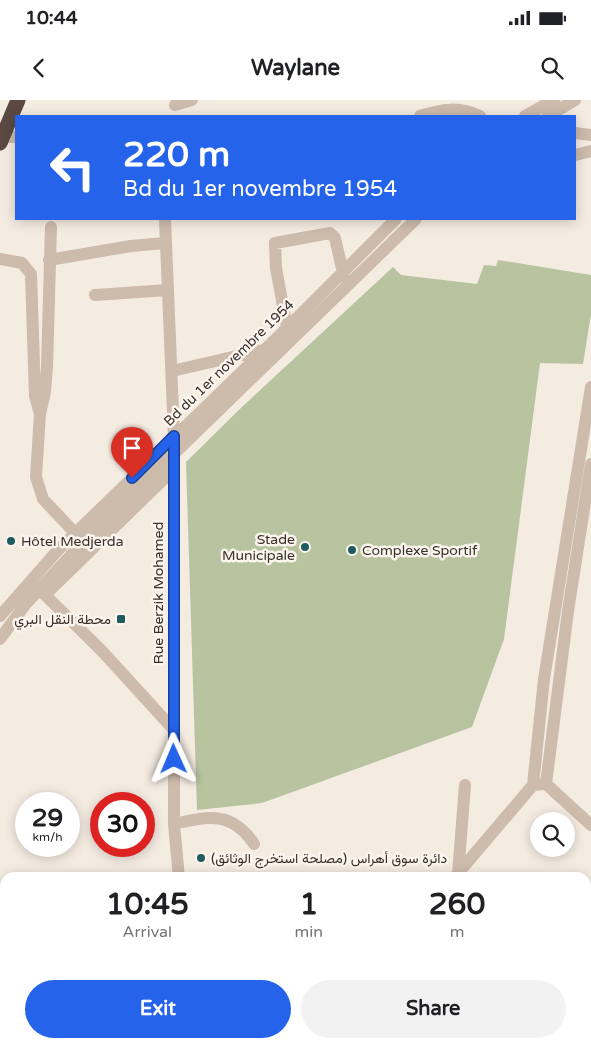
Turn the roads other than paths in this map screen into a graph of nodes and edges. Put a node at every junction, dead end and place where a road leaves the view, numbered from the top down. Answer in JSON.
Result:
{"nodes":[{"id":1,"x":18,"y":100,"type":"edge"},
{"id":2,"x":192,"y":100,"type":"edge"},
{"id":3,"x":554,"y":100,"type":"edge"},
{"id":4,"x":575,"y":100,"type":"edge"},
{"id":5,"x":175,"y":107,"type":"edge"},
{"id":6,"x":423,"y":115,"type":"edge"},
{"id":7,"x":478,"y":115,"type":"edge"},
{"id":8,"x":527,"y":115,"type":"edge"},
{"id":9,"x":550,"y":115,"type":"edge"},
{"id":10,"x":576,"y":133,"type":"edge"},
{"id":11,"x":591,"y":134,"type":"edge"},
{"id":12,"x":6,"y":139,"type":"edge"},
{"id":13,"x":591,"y":152,"type":"edge"},
{"id":14,"x":576,"y":155,"type":"edge"},
{"id":15,"x":165,"y":220,"type":"edge"},
{"id":16,"x":395,"y":220,"type":"edge"},
{"id":17,"x":415,"y":220,"type":"edge"},
{"id":18,"x":50,"y":227,"type":"dead end"},
{"id":19,"x":165,"y":243,"type":"junction"},
{"id":20,"x":0,"y":259,"type":"edge"},
{"id":21,"x":49,"y":260,"type":"junction"},
{"id":22,"x":343,"y":272,"type":"junction"},
{"id":23,"x":347,"y":287,"type":"junction"},
{"id":24,"x":168,"y":290,"type":"junction"},
{"id":25,"x":95,"y":295,"type":"dead end"},
{"id":26,"x":48,"y":327,"type":"junction"},
{"id":27,"x":34,"y":328,"type":"junction"},
{"id":28,"x":287,"y":328,"type":"junction"},
{"id":29,"x":264,"y":350,"type":"junction"},
{"id":30,"x":172,"y":371,"type":"junction"},
{"id":31,"x":591,"y":387,"type":"edge"},
{"id":32,"x":40,"y":414,"type":"junction"},
{"id":33,"x":174,"y":436,"type":"junction"},
{"id":34,"x":173,"y":456,"type":"junction"},
{"id":35,"x":591,"y":464,"type":"edge"},
{"id":36,"x":173,"y":470,"type":"junction"},
{"id":37,"x":571,"y":506,"type":"junction"},
{"id":38,"x":588,"y":508,"type":"edge"},
{"id":39,"x":568,"y":530,"type":"junction"},
{"id":40,"x":75,"y":533,"type":"junction"},
{"id":41,"x":586,"y":533,"type":"edge"},
{"id":42,"x":42,"y":592,"type":"junction"},
{"id":43,"x":0,"y":616,"type":"edge"},
{"id":44,"x":0,"y":639,"type":"edge"},
{"id":45,"x":174,"y":730,"type":"junction"},
{"id":46,"x":546,"y":784,"type":"junction"},
{"id":47,"x":465,"y":785,"type":"dead end"},
{"id":48,"x":533,"y":785,"type":"junction"},
{"id":49,"x":174,"y":824,"type":"junction"},
{"id":50,"x":591,"y":824,"type":"edge"},
{"id":51,"x":254,"y":844,"type":"dead end"},
{"id":52,"x":178,"y":872,"type":"edge"},
{"id":53,"x":456,"y":872,"type":"edge"},
{"id":54,"x":459,"y":872,"type":"edge"}],
"edges":[{"from":1,"to":12,"type":"highway"},
{"from":2,"to":5,"type":"street"},
{"from":3,"to":8,"type":"street"},
{"from":4,"to":9,"type":"street"},
{"from":6,"to":7,"type":"street"},
{"from":10,"to":11,"type":"street"},
{"from":13,"to":14,"type":"street"},
{"from":15,"to":19,"type":"street","name":"Rue Berzik Mohamed"},
{"from":16,"to":22,"type":"street","name":"Bd du 1er novembre 1954"},
{"from":17,"to":23,"type":"street"},
{"from":18,"to":21,"type":"street"},
{"from":19,"to":21,"type":"street"},
{"from":19,"to":24,"type":"street","name":"Rue Berzik Mohamed"},
{"from":20,"to":27,"type":"street"},
{"from":21,"to":26,"type":"street"},
{"from":22,"to":23,"type":"street"},
{"from":22,"to":28,"type":"street","name":"Bd du 1er novembre 1954"},
{"from":22,"to":28,"type":"street"},
{"from":23,"to":34,"type":"street"},
{"from":24,"to":25,"type":"street"},
{"from":24,"to":30,"type":"street","name":"Rue Berzik Mohamed"},
{"from":26,"to":27,"type":"street"},
{"from":26,"to":32,"type":"street"},
{"from":27,"to":32,"type":"street"},
{"from":28,"to":29,"type":"street","name":"Bd du 1er novembre 1954"},
{"from":29,"to":30,"type":"street"},
{"from":29,"to":33,"type":"street","name":"Bd du 1er novembre 1954"},
{"from":30,"to":33,"type":"street","name":"Rue Berzik Mohamed"},
{"from":31,"to":37,"type":"street"},
{"from":32,"to":40,"type":"street"},
{"from":33,"to":34,"type":"street","name":"Rue Berzik Mohamed"},
{"from":33,"to":40,"type":"street","name":"Bd du 1er novembre 1954"},
{"from":34,"to":36,"type":"street","name":"Rue Berzik Mohamed"},
{"from":34,"to":42,"type":"street"},
{"from":35,"to":38,"type":"street"},
{"from":36,"to":42,"type":"street"},
{"from":36,"to":45,"type":"street","name":"Rue Berzik Mohamed"},
{"from":37,"to":38,"type":"street"},
{"from":37,"to":39,"type":"street"},
{"from":38,"to":41,"type":"street"},
{"from":39,"to":41,"type":"street"},
{"from":39,"to":48,"type":"street"},
{"from":40,"to":43,"type":"street","name":"Bd du 1er novembre 1954"},
{"from":41,"to":46,"type":"street"},
{"from":42,"to":44,"type":"street"},
{"from":42,"to":45,"type":"street"},
{"from":45,"to":49,"type":"street","name":"Rue Berzik Mohamed"},
{"from":46,"to":48,"type":"street"},
{"from":46,"to":50,"type":"street"},
{"from":47,"to":53,"type":"street"},
{"from":48,"to":54,"type":"street"},
{"from":49,"to":51,"type":"street"},
{"from":49,"to":52,"type":"street","name":"Rue Berzik Mohamed"}]}
